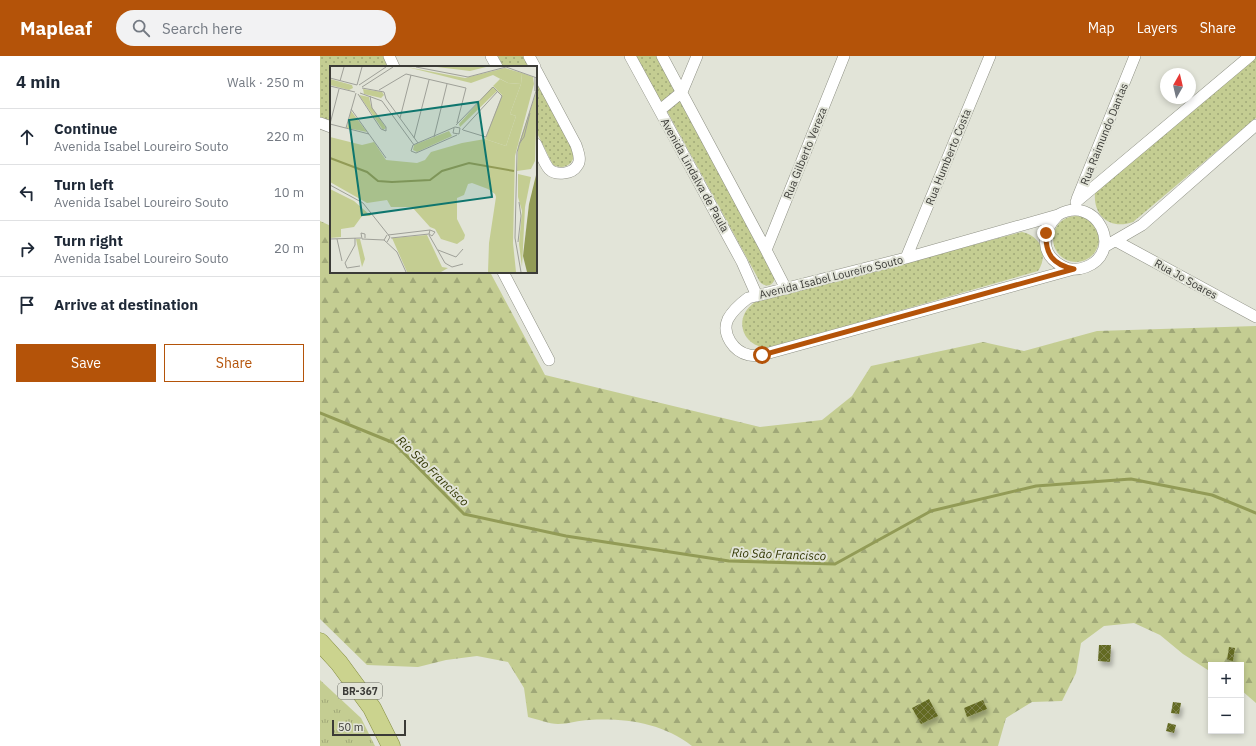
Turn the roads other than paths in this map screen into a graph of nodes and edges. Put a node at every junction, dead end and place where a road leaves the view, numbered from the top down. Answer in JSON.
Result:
{"nodes":[{"id":1,"x":389,"y":56,"type":"edge"},
{"id":2,"x":491,"y":56,"type":"edge"},
{"id":3,"x":529,"y":56,"type":"edge"},
{"id":4,"x":630,"y":56,"type":"edge"},
{"id":5,"x":662,"y":56,"type":"edge"},
{"id":6,"x":697,"y":56,"type":"edge"},
{"id":7,"x":844,"y":56,"type":"edge"},
{"id":8,"x":990,"y":56,"type":"edge"},
{"id":9,"x":1135,"y":56,"type":"edge"},
{"id":10,"x":1250,"y":56,"type":"edge"},
{"id":11,"x":394,"y":66,"type":"edge"},
{"id":12,"x":496,"y":66,"type":"edge"},
{"id":13,"x":534,"y":66,"type":"edge"},
{"id":14,"x":537,"y":72,"type":"edge"},
{"id":15,"x":682,"y":92,"type":"junction"},
{"id":16,"x":660,"y":110,"type":"junction"},
{"id":17,"x":320,"y":123,"type":"edge"},
{"id":18,"x":1256,"y":125,"type":"edge"},
{"id":19,"x":330,"y":127,"type":"edge"},
{"id":20,"x":537,"y":146,"type":"edge"},
{"id":21,"x":1076,"y":202,"type":"junction"},
{"id":22,"x":1069,"y":210,"type":"junction"},
{"id":23,"x":1058,"y":215,"type":"junction"},
{"id":24,"x":1116,"y":241,"type":"junction"},
{"id":25,"x":1104,"y":247,"type":"junction"},
{"id":26,"x":766,"y":250,"type":"junction"},
{"id":27,"x":906,"y":258,"type":"junction"},
{"id":28,"x":1074,"y":269,"type":"junction"},
{"id":29,"x":504,"y":273,"type":"edge"},
{"id":30,"x":786,"y":290,"type":"junction"},
{"id":31,"x":757,"y":296,"type":"junction"},
{"id":32,"x":1256,"y":317,"type":"edge"},
{"id":33,"x":549,"y":360,"type":"dead end"},
{"id":34,"x":320,"y":642,"type":"edge"},
{"id":35,"x":391,"y":746,"type":"edge"}],
"edges":[{"from":1,"to":11,"type":"street"},
{"from":2,"to":12,"type":"street"},
{"from":3,"to":13,"type":"street"},
{"from":4,"to":16,"type":"street","name":"Avenida Lindalva de Paula"},
{"from":5,"to":15,"type":"street"},
{"from":6,"to":15,"type":"street"},
{"from":7,"to":26,"type":"street","name":"Rua Gilberto Vereza"},
{"from":8,"to":27,"type":"street","name":"Rua Humberto Costa"},
{"from":9,"to":21,"type":"street","name":"Rua Raimundo Dantas"},
{"from":10,"to":21,"type":"street"},
{"from":14,"to":20,"type":"street"},
{"from":15,"to":16,"type":"street"},
{"from":15,"to":26,"type":"street"},
{"from":16,"to":31,"type":"street","name":"Avenida Lindalva de Paula"},
{"from":17,"to":19,"type":"street"},
{"from":18,"to":24,"type":"street"},
{"from":21,"to":22,"type":"street","name":"Rua Raimundo Dantas"},
{"from":22,"to":23,"type":"street","name":"Avenida Isabel Loureiro Souto"},
{"from":22,"to":25,"type":"street"},
{"from":23,"to":27,"type":"street","name":"Avenida Isabel Loureiro Souto"},
{"from":23,"to":28,"type":"street"},
{"from":24,"to":25,"type":"street"},
{"from":24,"to":32,"type":"street","name":"Rua Jo Soares"},
{"from":25,"to":28,"type":"street","name":"Avenida Isabel Loureiro Souto"},
{"from":26,"to":30,"type":"street"},
{"from":27,"to":30,"type":"street","name":"Avenida Isabel Loureiro Souto"},
{"from":28,"to":31,"type":"street","name":"Avenida Isabel Loureiro Souto"},
{"from":29,"to":33,"type":"street"},
{"from":30,"to":31,"type":"street","name":"Avenida Isabel Loureiro Souto"},
{"from":34,"to":35,"type":"main road","number":"BR-367"}]}
